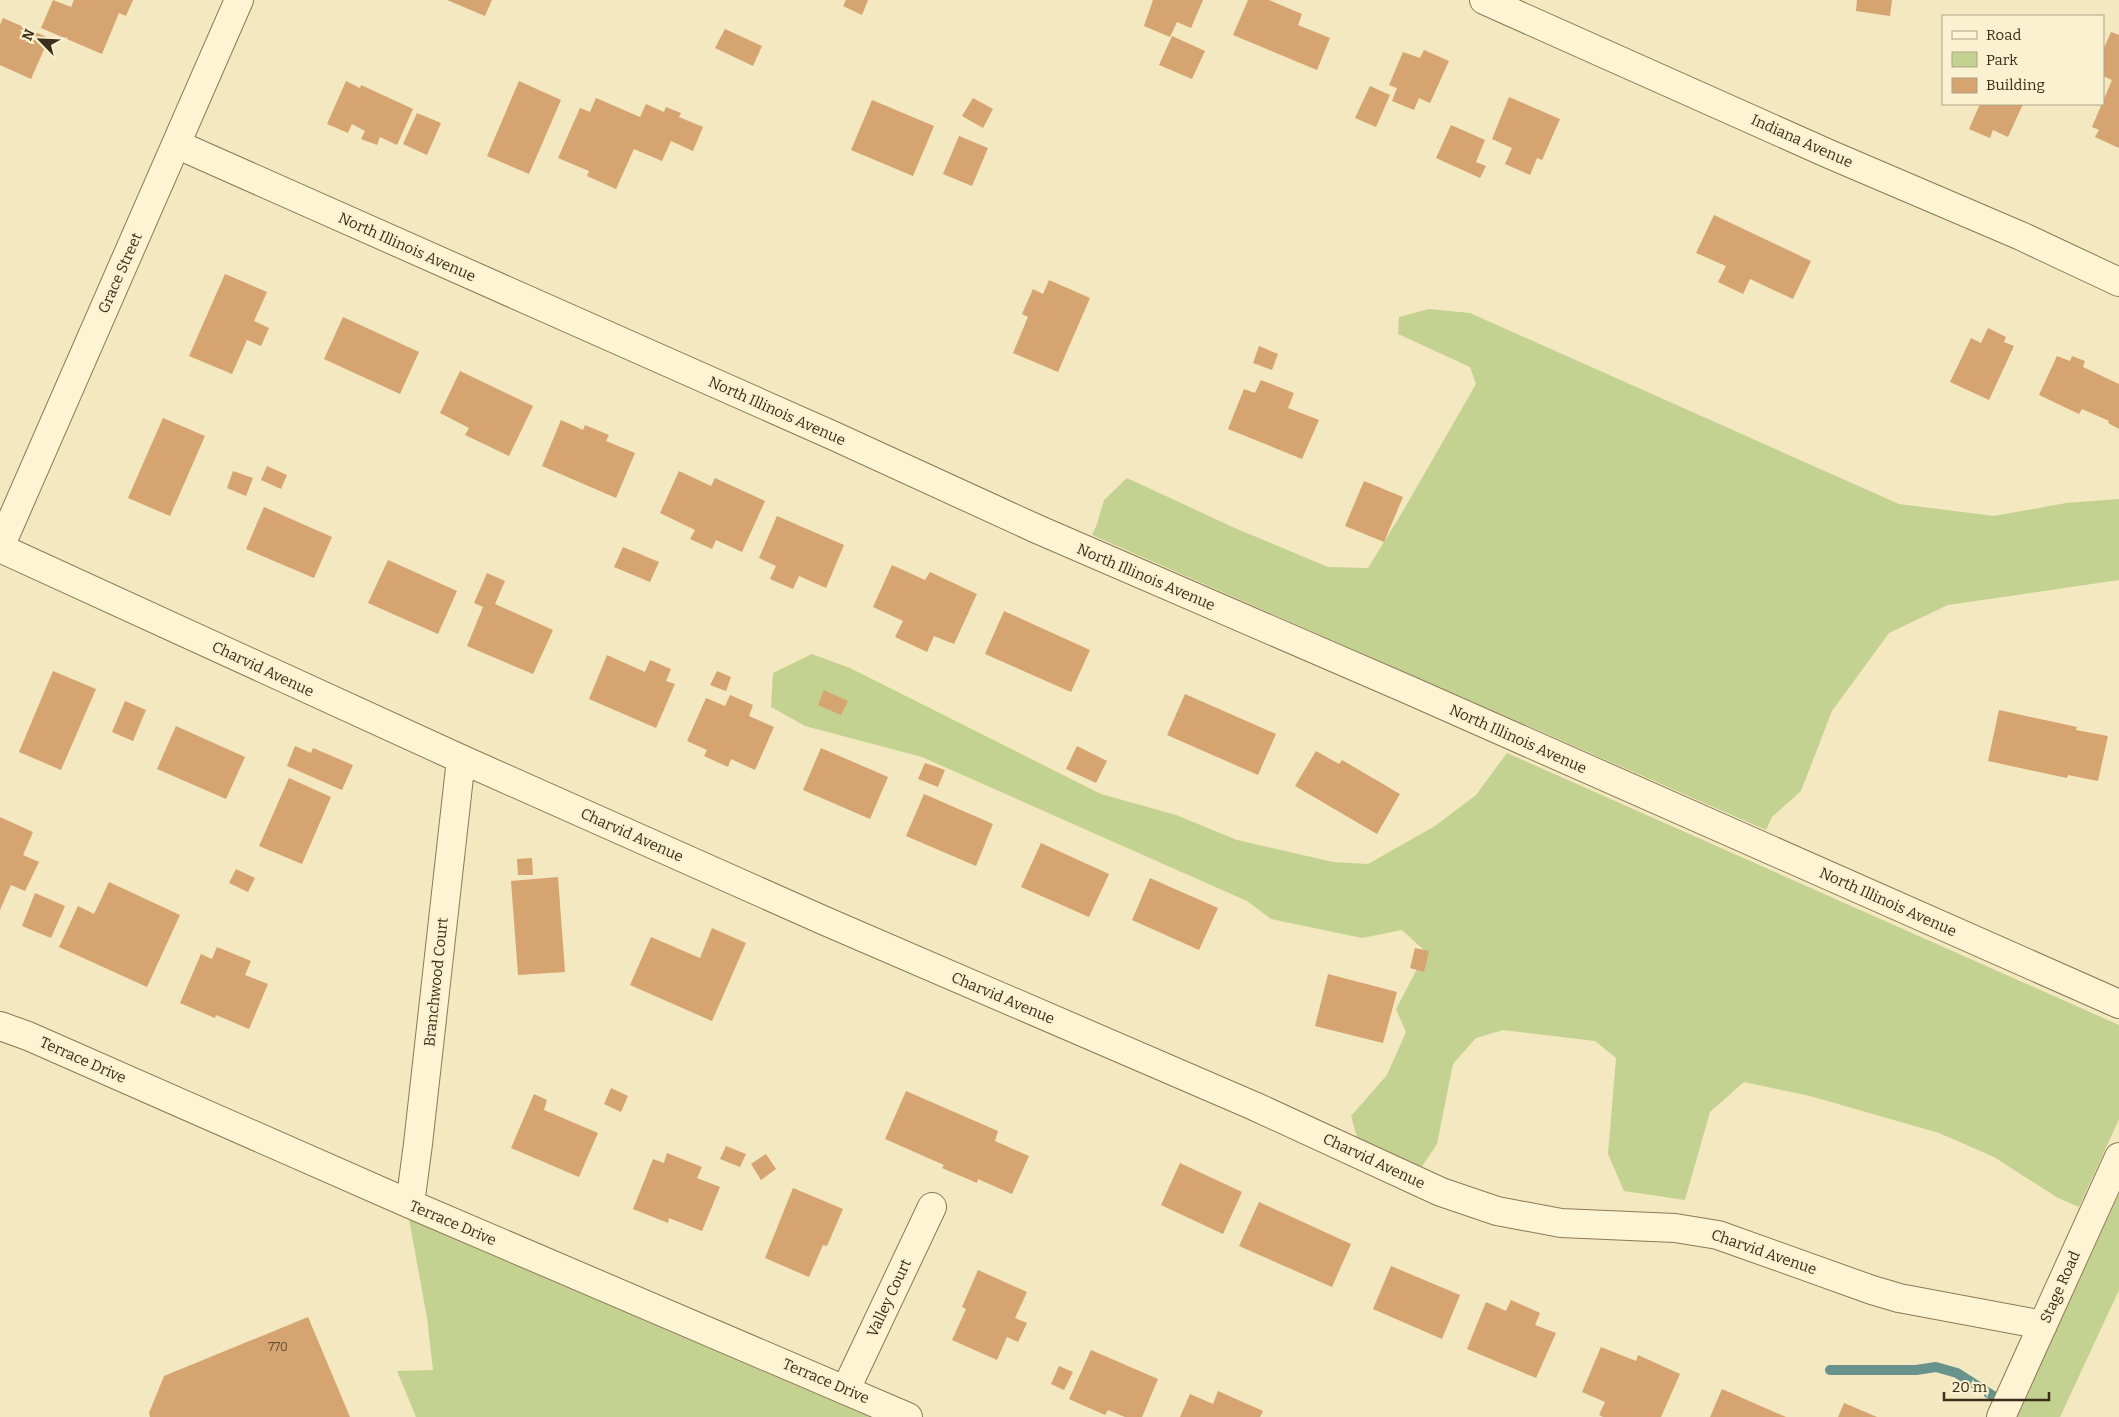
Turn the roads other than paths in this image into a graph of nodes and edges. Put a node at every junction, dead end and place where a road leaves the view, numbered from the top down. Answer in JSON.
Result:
{"nodes":[{"id":1,"x":239,"y":0,"type":"edge"},
{"id":2,"x":1484,"y":0,"type":"edge"},
{"id":3,"x":176,"y":144,"type":"junction"},
{"id":4,"x":2119,"y":282,"type":"edge"},
{"id":5,"x":0,"y":547,"type":"edge"},
{"id":6,"x":461,"y":759,"type":"junction"},
{"id":7,"x":2119,"y":1004,"type":"edge"},
{"id":8,"x":0,"y":1026,"type":"edge"},
{"id":9,"x":2119,"y":1157,"type":"edge"},
{"id":10,"x":410,"y":1204,"type":"junction"},
{"id":11,"x":932,"y":1207,"type":"dead end"},
{"id":12,"x":2042,"y":1325,"type":"junction"},
{"id":13,"x":846,"y":1389,"type":"junction"},
{"id":14,"x":908,"y":1417,"type":"edge"},
{"id":15,"x":2001,"y":1417,"type":"edge"}],
"edges":[{"from":1,"to":3,"type":"street","name":"Grace Street"},
{"from":2,"to":4,"type":"street","name":"Indiana Avenue"},
{"from":3,"to":5,"type":"street","name":"Grace Street"},
{"from":3,"to":7,"type":"street","name":"North Illinois Avenue"},
{"from":5,"to":6,"type":"street","name":"Charvid Avenue"},
{"from":6,"to":10,"type":"street","name":"Branchwood Court"},
{"from":6,"to":12,"type":"street","name":"Charvid Avenue"},
{"from":8,"to":10,"type":"street","name":"Terrace Drive"},
{"from":9,"to":12,"type":"street","name":"Stage Road"},
{"from":10,"to":13,"type":"street","name":"Terrace Drive"},
{"from":11,"to":13,"type":"street","name":"Valley Court"},
{"from":12,"to":15,"type":"street","name":"Stage Road"},
{"from":13,"to":14,"type":"street","name":"Terrace Drive"}]}
